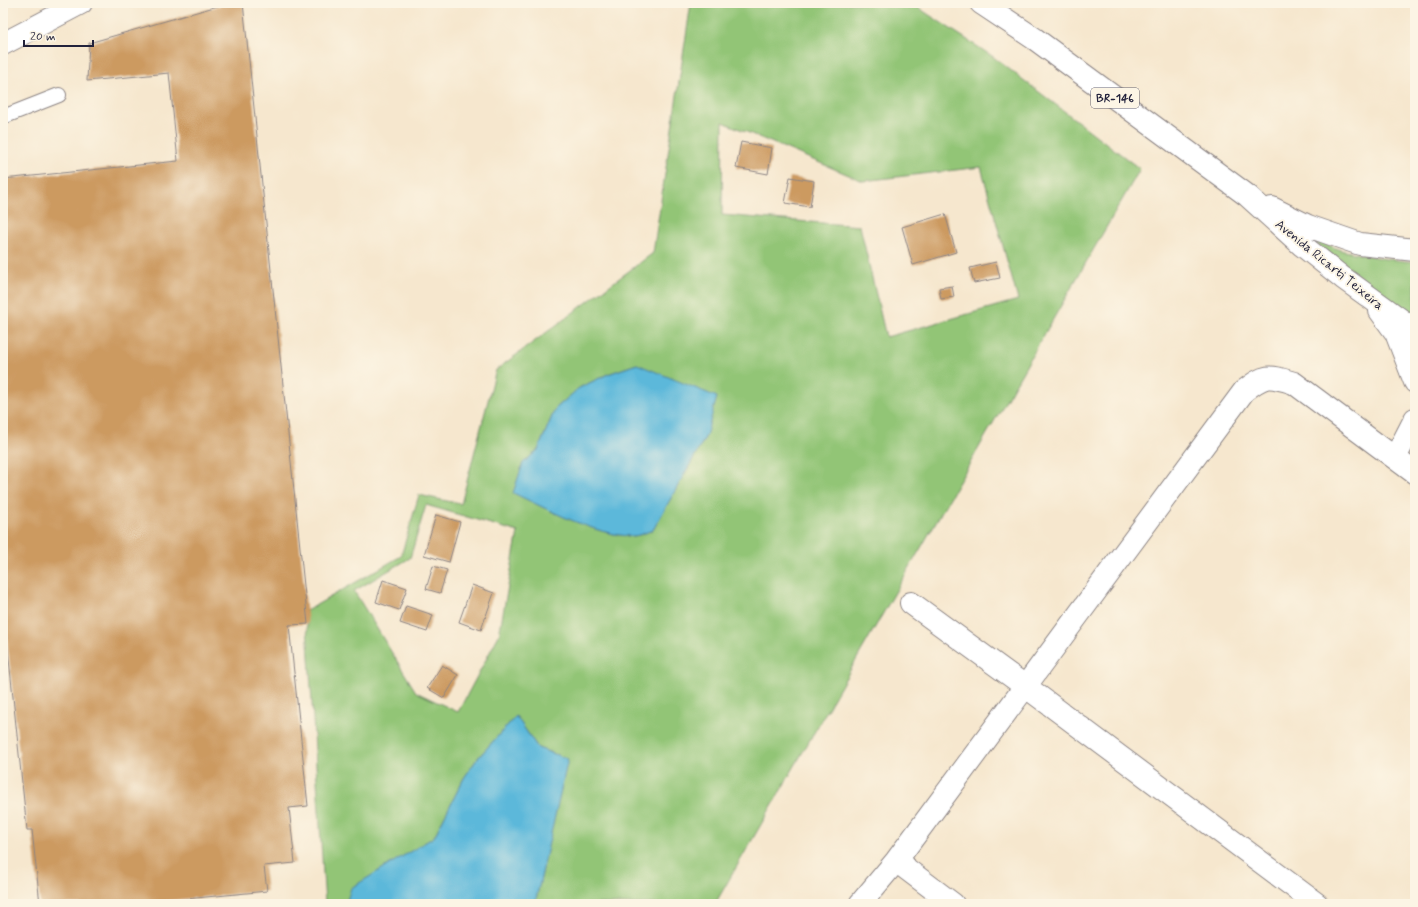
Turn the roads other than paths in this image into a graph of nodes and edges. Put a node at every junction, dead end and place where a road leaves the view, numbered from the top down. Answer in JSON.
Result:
{"nodes":[{"id":1,"x":81,"y":3,"type":"edge"},
{"id":2,"x":980,"y":3,"type":"edge"},
{"id":3,"x":3,"y":44,"type":"edge"},
{"id":4,"x":59,"y":95,"type":"dead end"},
{"id":5,"x":3,"y":117,"type":"edge"},
{"id":6,"x":1248,"y":196,"type":"junction"},
{"id":7,"x":1415,"y":250,"type":"edge"},
{"id":8,"x":1371,"y":298,"type":"junction"},
{"id":9,"x":1415,"y":330,"type":"edge"},
{"id":10,"x":1415,"y":382,"type":"edge"},
{"id":11,"x":1415,"y":419,"type":"edge"},
{"id":12,"x":1394,"y":458,"type":"junction"},
{"id":13,"x":1415,"y":473,"type":"edge"},
{"id":14,"x":911,"y":603,"type":"dead end"},
{"id":15,"x":1025,"y":686,"type":"junction"},
{"id":16,"x":896,"y":861,"type":"junction"},
{"id":17,"x":860,"y":904,"type":"edge"},
{"id":18,"x":953,"y":904,"type":"edge"},
{"id":19,"x":1317,"y":904,"type":"edge"}],
"edges":[{"from":1,"to":3,"type":"street"},
{"from":2,"to":6,"type":"street","name":"Avenida Ricarti Teixeira","number":"BR-146"},
{"from":4,"to":5,"type":"lane"},
{"from":6,"to":7,"type":"street","name":"Avenida Ricarti Teixeira","number":"BR-146"},
{"from":6,"to":8,"type":"street","name":"Avenida Ricarti Teixeira","number":"BR-146"},
{"from":8,"to":9,"type":"street","name":"Avenida Ricarti Teixeira","number":"BR-146"},
{"from":8,"to":10,"type":"street"},
{"from":11,"to":12,"type":"street"},
{"from":12,"to":13,"type":"street"},
{"from":12,"to":15,"type":"street"},
{"from":14,"to":15,"type":"street"},
{"from":15,"to":16,"type":"street"},
{"from":15,"to":19,"type":"street"},
{"from":16,"to":17,"type":"street"},
{"from":16,"to":18,"type":"street"}]}
